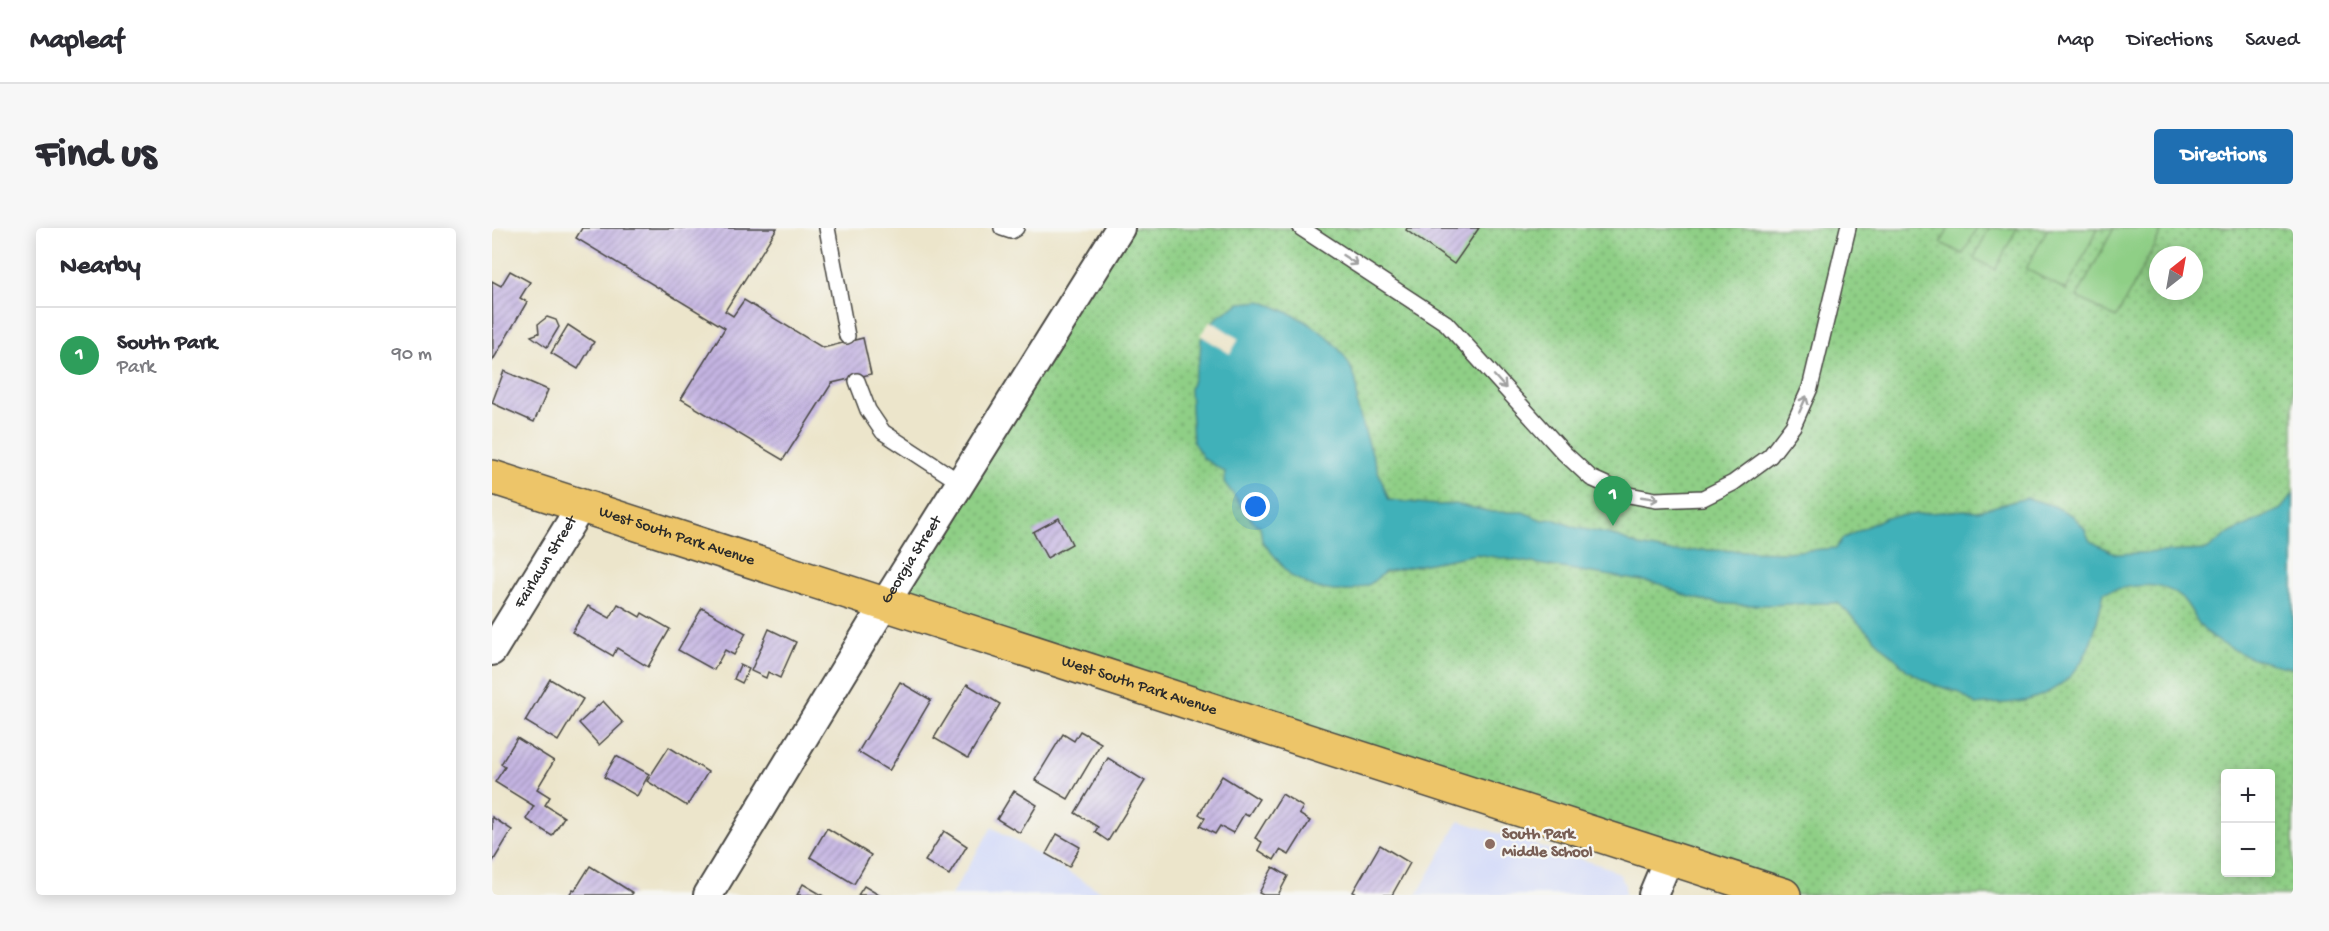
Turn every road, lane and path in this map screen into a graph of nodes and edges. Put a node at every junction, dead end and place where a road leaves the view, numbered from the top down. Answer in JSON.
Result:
{"nodes":[{"id":1,"x":827,"y":228,"type":"edge"},
{"id":2,"x":1002,"y":228,"type":"edge"},
{"id":3,"x":1016,"y":228,"type":"edge"},
{"id":4,"x":1120,"y":228,"type":"edge"},
{"id":5,"x":1301,"y":228,"type":"edge"},
{"id":6,"x":1848,"y":228,"type":"edge"},
{"id":7,"x":847,"y":336,"type":"dead end"},
{"id":8,"x":857,"y":381,"type":"dead end"},
{"id":9,"x":492,"y":477,"type":"edge"},
{"id":10,"x":961,"y":483,"type":"junction"},
{"id":11,"x":582,"y":506,"type":"junction"},
{"id":12,"x":884,"y":605,"type":"junction"},
{"id":13,"x":492,"y":651,"type":"edge"},
{"id":14,"x":1669,"y":857,"type":"junction"},
{"id":15,"x":708,"y":895,"type":"edge"},
{"id":16,"x":1653,"y":895,"type":"edge"},
{"id":17,"x":1784,"y":895,"type":"edge"}],
"edges":[{"from":1,"to":7,"type":"lane"},
{"from":2,"to":3,"type":"lane"},
{"from":4,"to":10,"type":"street","name":"Georgia Street"},
{"from":5,"to":6,"type":"lane","one_way":true},
{"from":8,"to":10,"type":"lane"},
{"from":9,"to":11,"type":"main road","name":"West South Park Avenue"},
{"from":10,"to":12,"type":"street","name":"Georgia Street"},
{"from":11,"to":12,"type":"main road","name":"West South Park Avenue"},
{"from":11,"to":13,"type":"street","name":"Fairlawn Street"},
{"from":12,"to":14,"type":"main road","name":"West South Park Avenue"},
{"from":12,"to":15,"type":"street","name":"Georgia Street"},
{"from":14,"to":16,"type":"street"},
{"from":14,"to":17,"type":"main road","name":"West South Park Avenue"}]}
